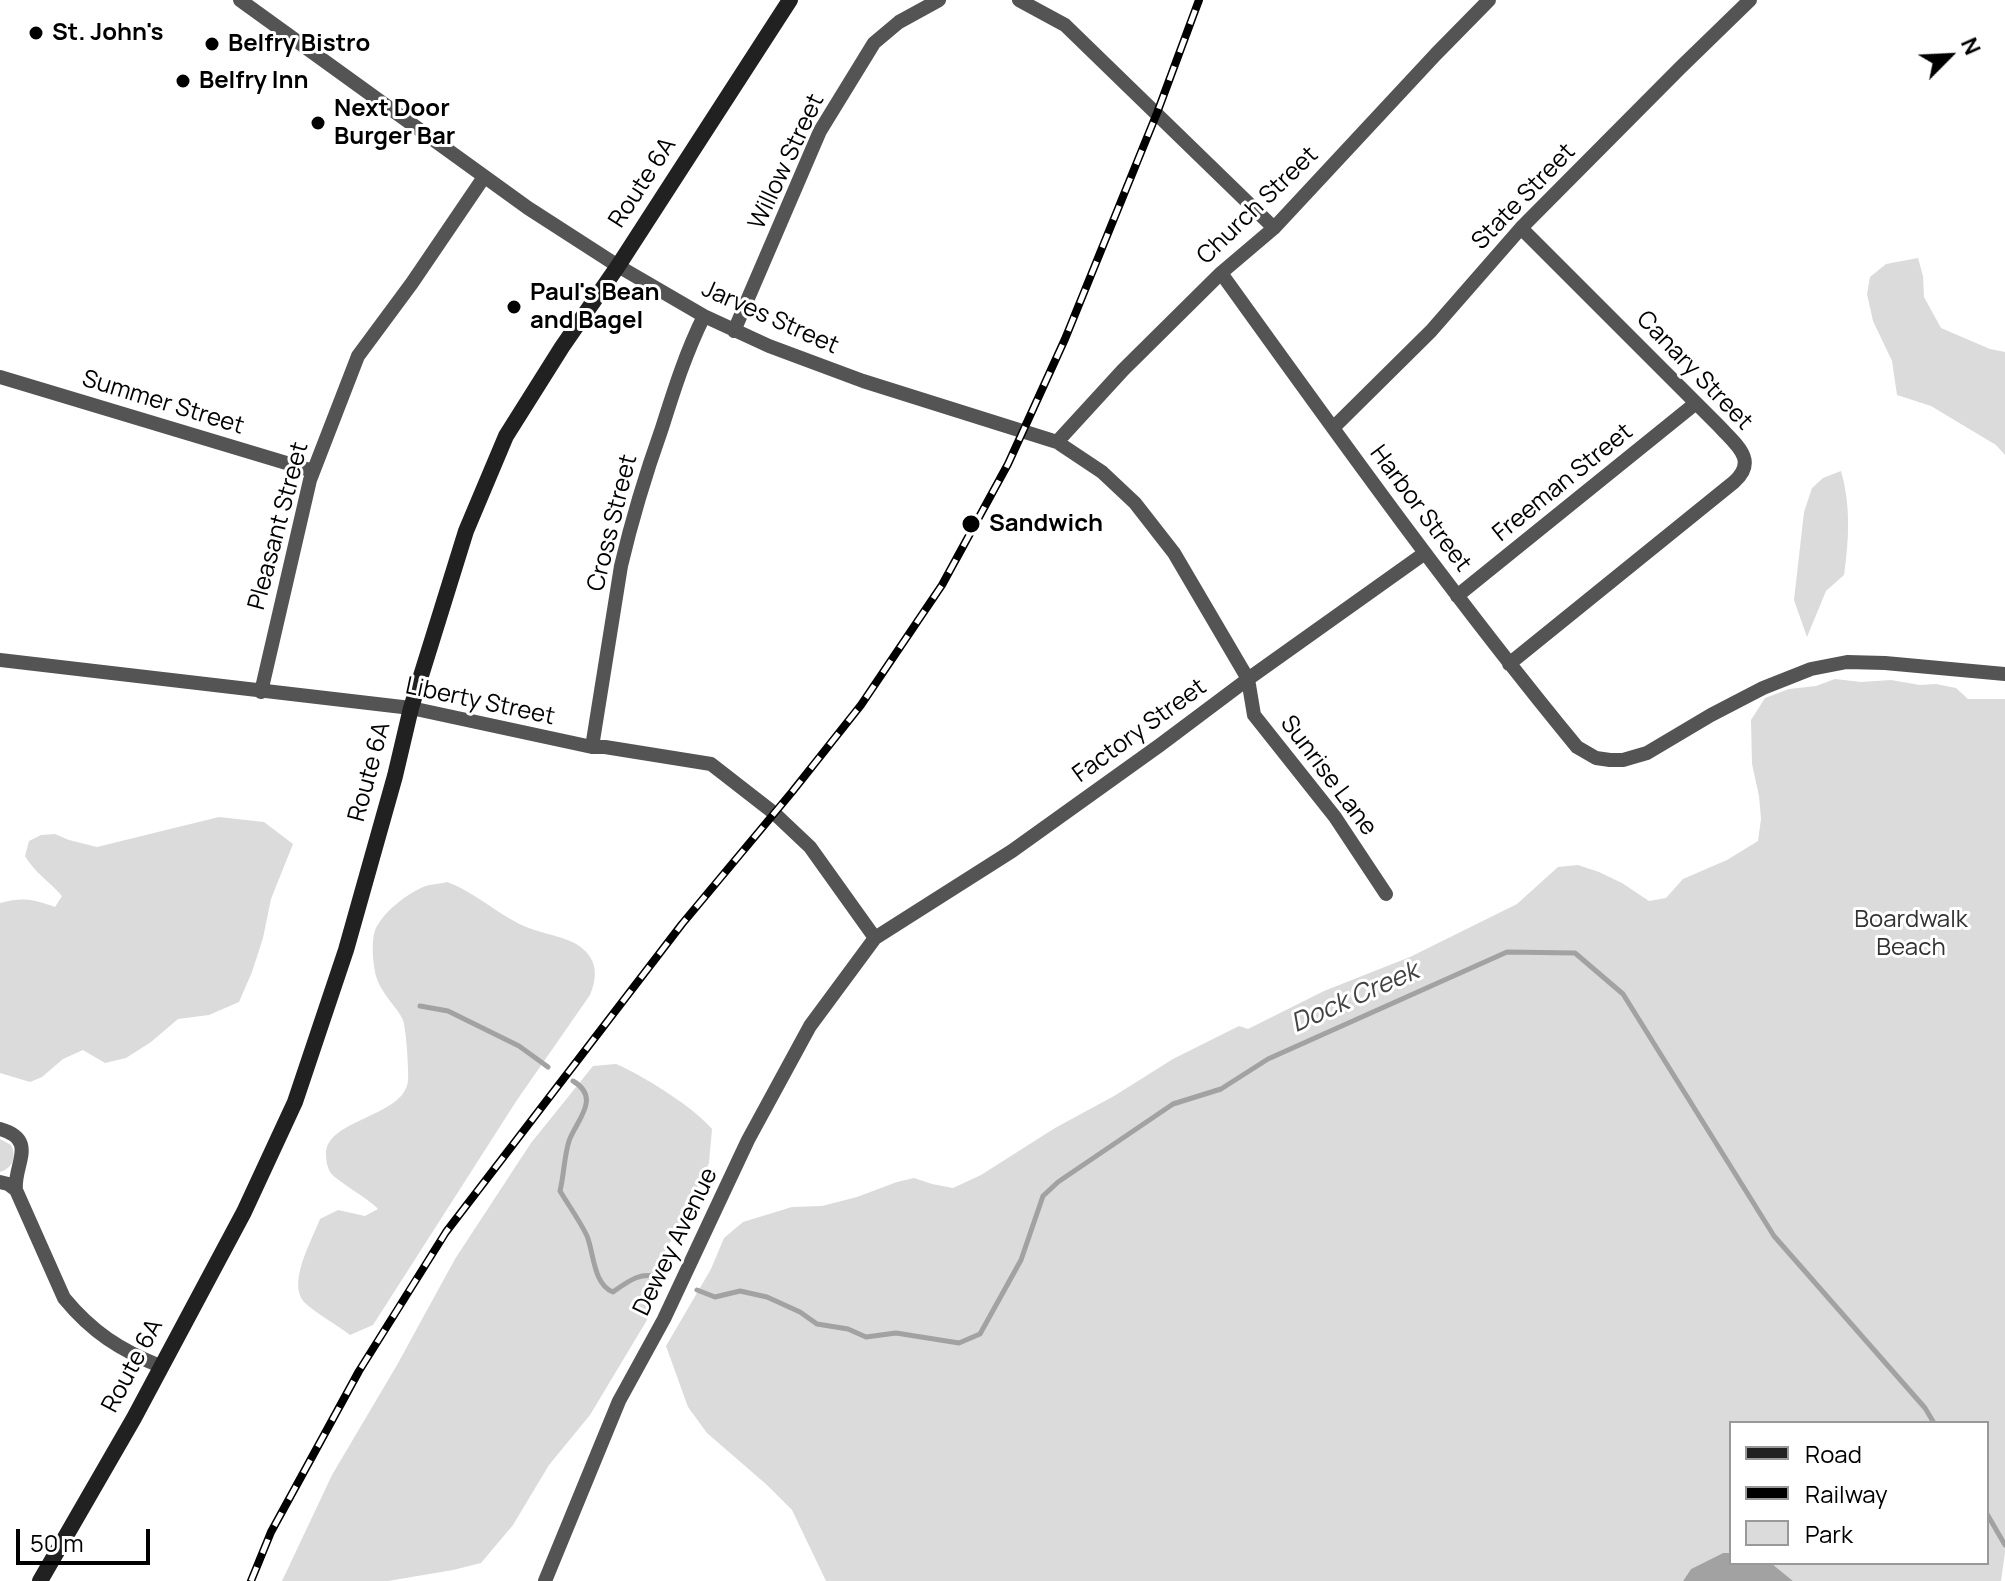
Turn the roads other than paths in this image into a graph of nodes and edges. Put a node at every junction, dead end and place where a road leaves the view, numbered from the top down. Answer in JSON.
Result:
{"nodes":[{"id":1,"x":240,"y":0,"type":"edge"},
{"id":2,"x":790,"y":0,"type":"edge"},
{"id":3,"x":939,"y":0,"type":"edge"},
{"id":4,"x":1019,"y":0,"type":"edge"},
{"id":5,"x":1489,"y":0,"type":"edge"},
{"id":6,"x":1742,"y":2,"type":"edge"},
{"id":7,"x":484,"y":177,"type":"junction"},
{"id":8,"x":1274,"y":228,"type":"junction"},
{"id":9,"x":1521,"y":228,"type":"junction"},
{"id":10,"x":618,"y":266,"type":"junction"},
{"id":11,"x":1221,"y":273,"type":"junction"},
{"id":12,"x":704,"y":316,"type":"junction"},
{"id":13,"x":734,"y":331,"type":"junction"},
{"id":14,"x":0,"y":377,"type":"edge"},
{"id":15,"x":1696,"y":403,"type":"junction"},
{"id":16,"x":1333,"y":428,"type":"junction"},
{"id":17,"x":1057,"y":442,"type":"junction"},
{"id":18,"x":313,"y":471,"type":"junction"},
{"id":19,"x":1425,"y":553,"type":"junction"},
{"id":20,"x":1457,"y":596,"type":"junction"},
{"id":21,"x":0,"y":660,"type":"edge"},
{"id":22,"x":1509,"y":664,"type":"junction"},
{"id":23,"x":2005,"y":674,"type":"edge"},
{"id":24,"x":1248,"y":679,"type":"junction"},
{"id":25,"x":261,"y":692,"type":"junction"},
{"id":26,"x":411,"y":708,"type":"junction"},
{"id":27,"x":592,"y":747,"type":"junction"},
{"id":28,"x":1386,"y":894,"type":"dead end"},
{"id":29,"x":875,"y":938,"type":"junction"},
{"id":30,"x":0,"y":1129,"type":"edge"},
{"id":31,"x":0,"y":1182,"type":"edge"},
{"id":32,"x":16,"y":1190,"type":"junction"},
{"id":33,"x":160,"y":1366,"type":"junction"},
{"id":34,"x":40,"y":1581,"type":"edge"},
{"id":35,"x":545,"y":1581,"type":"edge"}],
"edges":[{"from":1,"to":7,"type":"street","name":"Jarves Street"},
{"from":2,"to":10,"type":"main road","name":"Route 6A"},
{"from":3,"to":13,"type":"street","name":"Willow Street"},
{"from":4,"to":8,"type":"street"},
{"from":5,"to":8,"type":"street","name":"Church Street"},
{"from":6,"to":9,"type":"street","name":"State Street"},
{"from":7,"to":10,"type":"street","name":"Jarves Street"},
{"from":7,"to":18,"type":"street","name":"Pleasant Street"},
{"from":8,"to":11,"type":"street","name":"Church Street"},
{"from":9,"to":15,"type":"street","name":"Canary Street"},
{"from":9,"to":16,"type":"street","name":"State Street"},
{"from":10,"to":12,"type":"street","name":"Jarves Street"},
{"from":10,"to":26,"type":"main road","name":"Route 6A"},
{"from":11,"to":16,"type":"street","name":"Harbor Street"},
{"from":11,"to":17,"type":"street","name":"Church Street"},
{"from":12,"to":13,"type":"street","name":"Jarves Street"},
{"from":12,"to":27,"type":"street","name":"Cross Street"},
{"from":13,"to":17,"type":"street","name":"Jarves Street"},
{"from":14,"to":18,"type":"street","name":"Summer Street"},
{"from":15,"to":20,"type":"street","name":"Freeman Street"},
{"from":15,"to":22,"type":"street","name":"Canary Street"},
{"from":16,"to":19,"type":"street","name":"Harbor Street"},
{"from":17,"to":24,"type":"street","name":"Jarves Street"},
{"from":18,"to":25,"type":"street","name":"Pleasant Street"},
{"from":19,"to":20,"type":"street","name":"Harbor Street"},
{"from":19,"to":24,"type":"street","name":"Factory Street"},
{"from":20,"to":22,"type":"street","name":"Harbor Street"},
{"from":21,"to":25,"type":"street","name":"Liberty Street"},
{"from":22,"to":23,"type":"street","name":"Harbor Street"},
{"from":24,"to":28,"type":"street","name":"Sunrise Lane"},
{"from":24,"to":29,"type":"street","name":"Factory Street"},
{"from":25,"to":26,"type":"street","name":"Liberty Street"},
{"from":26,"to":27,"type":"street","name":"Liberty Street"},
{"from":26,"to":33,"type":"main road","name":"Route 6A"},
{"from":27,"to":29,"type":"street","name":"Liberty Street"},
{"from":29,"to":35,"type":"street","name":"Dewey Avenue"},
{"from":30,"to":32,"type":"street"},
{"from":31,"to":32,"type":"street"},
{"from":32,"to":33,"type":"street"},
{"from":33,"to":34,"type":"main road","name":"Route 6A"}]}
